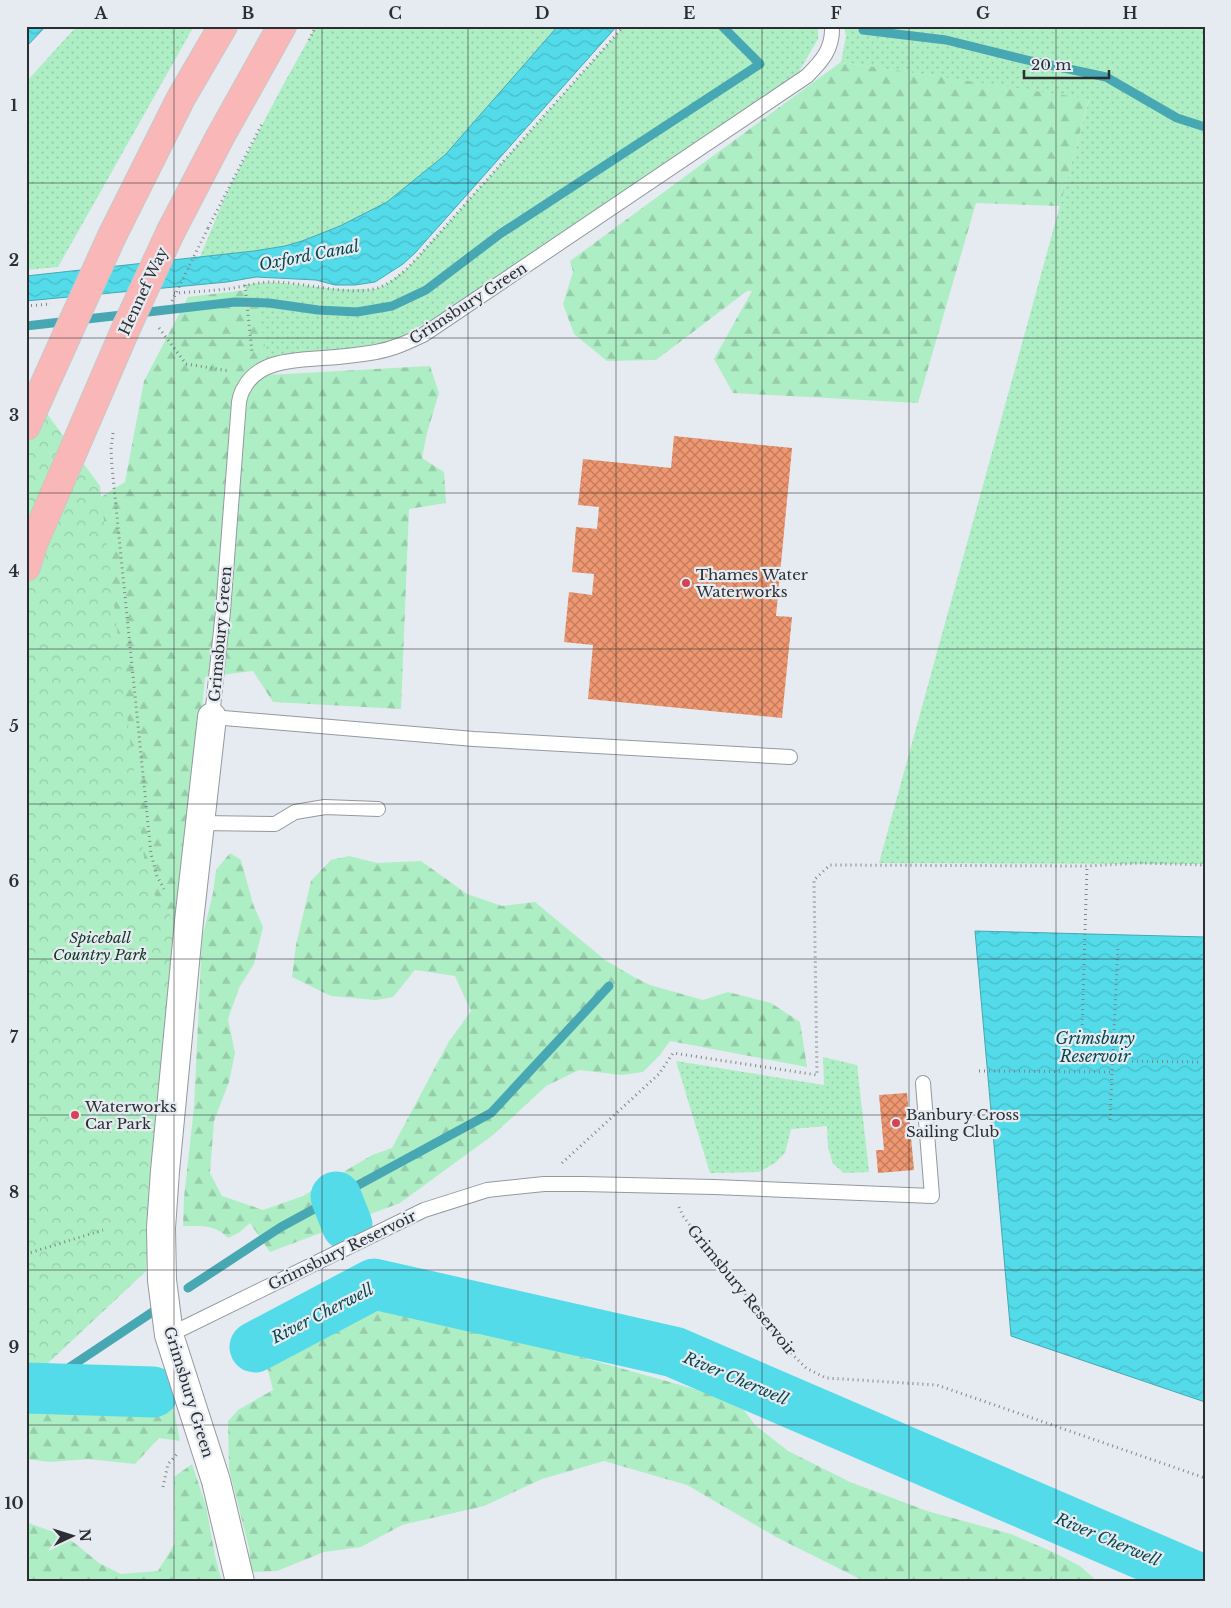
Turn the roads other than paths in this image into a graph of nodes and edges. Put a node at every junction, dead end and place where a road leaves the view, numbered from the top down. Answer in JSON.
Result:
{"nodes":[{"id":1,"x":223,"y":26,"type":"edge"},
{"id":2,"x":282,"y":26,"type":"edge"},
{"id":3,"x":832,"y":26,"type":"edge"},
{"id":4,"x":26,"y":426,"type":"edge"},
{"id":5,"x":26,"y":567,"type":"edge"},
{"id":6,"x":212,"y":717,"type":"junction"},
{"id":7,"x":790,"y":757,"type":"dead end"},
{"id":8,"x":378,"y":809,"type":"dead end"},
{"id":9,"x":200,"y":824,"type":"junction"},
{"id":10,"x":923,"y":1083,"type":"dead end"},
{"id":11,"x":171,"y":1341,"type":"junction"},
{"id":12,"x":240,"y":1582,"type":"edge"}],
"edges":[{"from":1,"to":4,"type":"highway","bridge":true},
{"from":2,"to":5,"type":"highway","name":"Hennef Way","bridge":true},
{"from":3,"to":6,"type":"lane","name":"Grimsbury Green"},
{"from":6,"to":7,"type":"lane"},
{"from":6,"to":9,"type":"street","name":"Grimsbury Green"},
{"from":8,"to":9,"type":"lane"},
{"from":9,"to":11,"type":"street","name":"Grimsbury Green"},
{"from":10,"to":11,"type":"lane","name":"Grimsbury Reservoir"},
{"from":11,"to":12,"type":"street","name":"Grimsbury Green"}]}
